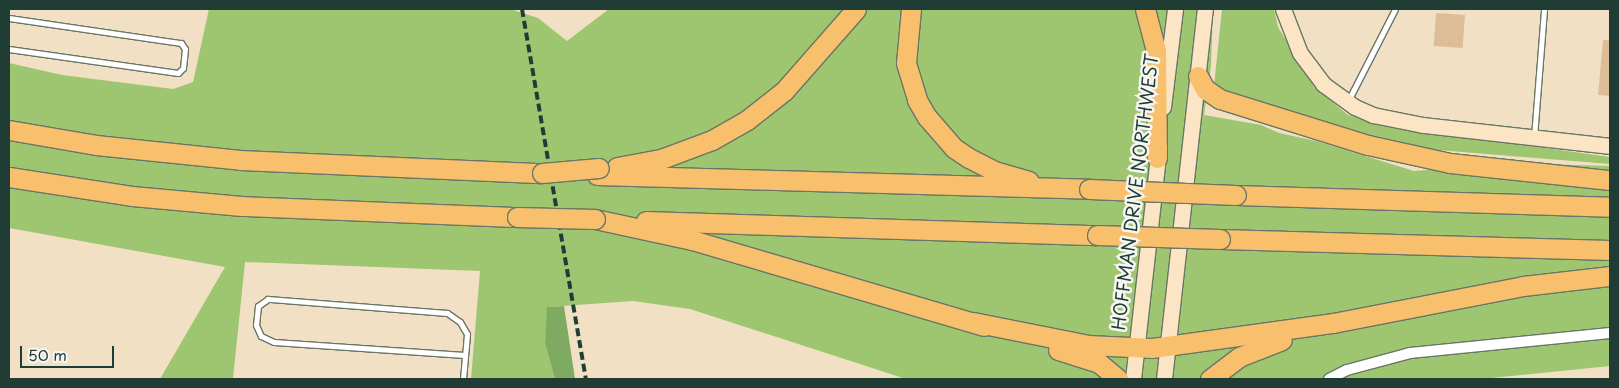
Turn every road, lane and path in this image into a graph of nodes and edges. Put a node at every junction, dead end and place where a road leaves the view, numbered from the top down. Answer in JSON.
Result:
{"nodes":[{"id":1,"x":856,"y":9,"type":"edge"},
{"id":2,"x":911,"y":9,"type":"edge"},
{"id":3,"x":1145,"y":9,"type":"edge"},
{"id":4,"x":1175,"y":9,"type":"edge"},
{"id":5,"x":1206,"y":9,"type":"edge"},
{"id":6,"x":1283,"y":9,"type":"edge"},
{"id":7,"x":1395,"y":9,"type":"edge"},
{"id":8,"x":1544,"y":9,"type":"edge"},
{"id":9,"x":9,"y":18,"type":"edge"},
{"id":10,"x":9,"y":49,"type":"edge"},
{"id":11,"x":1198,"y":76,"type":"junction"},
{"id":12,"x":1347,"y":102,"type":"junction"},
{"id":13,"x":9,"y":130,"type":"edge"},
{"id":14,"x":1534,"y":137,"type":"junction"},
{"id":15,"x":1610,"y":146,"type":"edge"},
{"id":16,"x":1157,"y":158,"type":"junction"},
{"id":17,"x":598,"y":172,"type":"junction"},
{"id":18,"x":9,"y":177,"type":"edge"},
{"id":19,"x":1610,"y":180,"type":"edge"},
{"id":20,"x":1089,"y":189,"type":"junction"},
{"id":21,"x":1610,"y":207,"type":"edge"},
{"id":22,"x":595,"y":219,"type":"junction"},
{"id":23,"x":1610,"y":250,"type":"edge"},
{"id":24,"x":1610,"y":276,"type":"edge"},
{"id":25,"x":973,"y":322,"type":"junction"},
{"id":26,"x":1333,"y":324,"type":"junction"},
{"id":27,"x":1610,"y":333,"type":"edge"},
{"id":28,"x":1167,"y":346,"type":"junction"},
{"id":29,"x":1136,"y":348,"type":"junction"},
{"id":30,"x":466,"y":355,"type":"junction"},
{"id":31,"x":463,"y":379,"type":"edge"},
{"id":32,"x":1118,"y":379,"type":"edge"},
{"id":33,"x":1133,"y":379,"type":"edge"},
{"id":34,"x":1164,"y":379,"type":"edge"},
{"id":35,"x":1210,"y":379,"type":"edge"},
{"id":36,"x":1329,"y":379,"type":"edge"}],
"edges":[{"from":1,"to":17,"type":"highway"},
{"from":2,"to":20,"type":"highway"},
{"from":3,"to":16,"type":"highway"},
{"from":4,"to":16,"type":"main road","name":"HOFFMAN DRIVE NORTHWEST"},
{"from":5,"to":11,"type":"main road"},
{"from":6,"to":12,"type":"main road"},
{"from":7,"to":12,"type":"lane"},
{"from":8,"to":14,"type":"lane"},
{"from":9,"to":10,"type":"lane"},
{"from":11,"to":19,"type":"highway"},
{"from":11,"to":28,"type":"main road"},
{"from":12,"to":14,"type":"main road"},
{"from":13,"to":17,"type":"highway","bridge":true},
{"from":14,"to":15,"type":"main road"},
{"from":16,"to":29,"type":"main road","name":"HOFFMAN DRIVE NORTHWEST"},
{"from":17,"to":20,"type":"highway"},
{"from":18,"to":22,"type":"highway","bridge":true},
{"from":20,"to":21,"type":"highway","bridge":true},
{"from":22,"to":23,"type":"highway","bridge":true},
{"from":22,"to":25,"type":"highway"},
{"from":24,"to":26,"type":"highway"},
{"from":25,"to":29,"type":"highway"},
{"from":25,"to":32,"type":"highway"},
{"from":26,"to":28,"type":"highway"},
{"from":26,"to":35,"type":"highway"},
{"from":27,"to":36,"type":"street"},
{"from":28,"to":29,"type":"highway"},
{"from":28,"to":34,"type":"main road"},
{"from":29,"to":33,"type":"main road","name":"HOFFMAN DRIVE NORTHWEST"},
{"from":30,"to":30,"type":"lane"},
{"from":30,"to":31,"type":"lane"}]}
